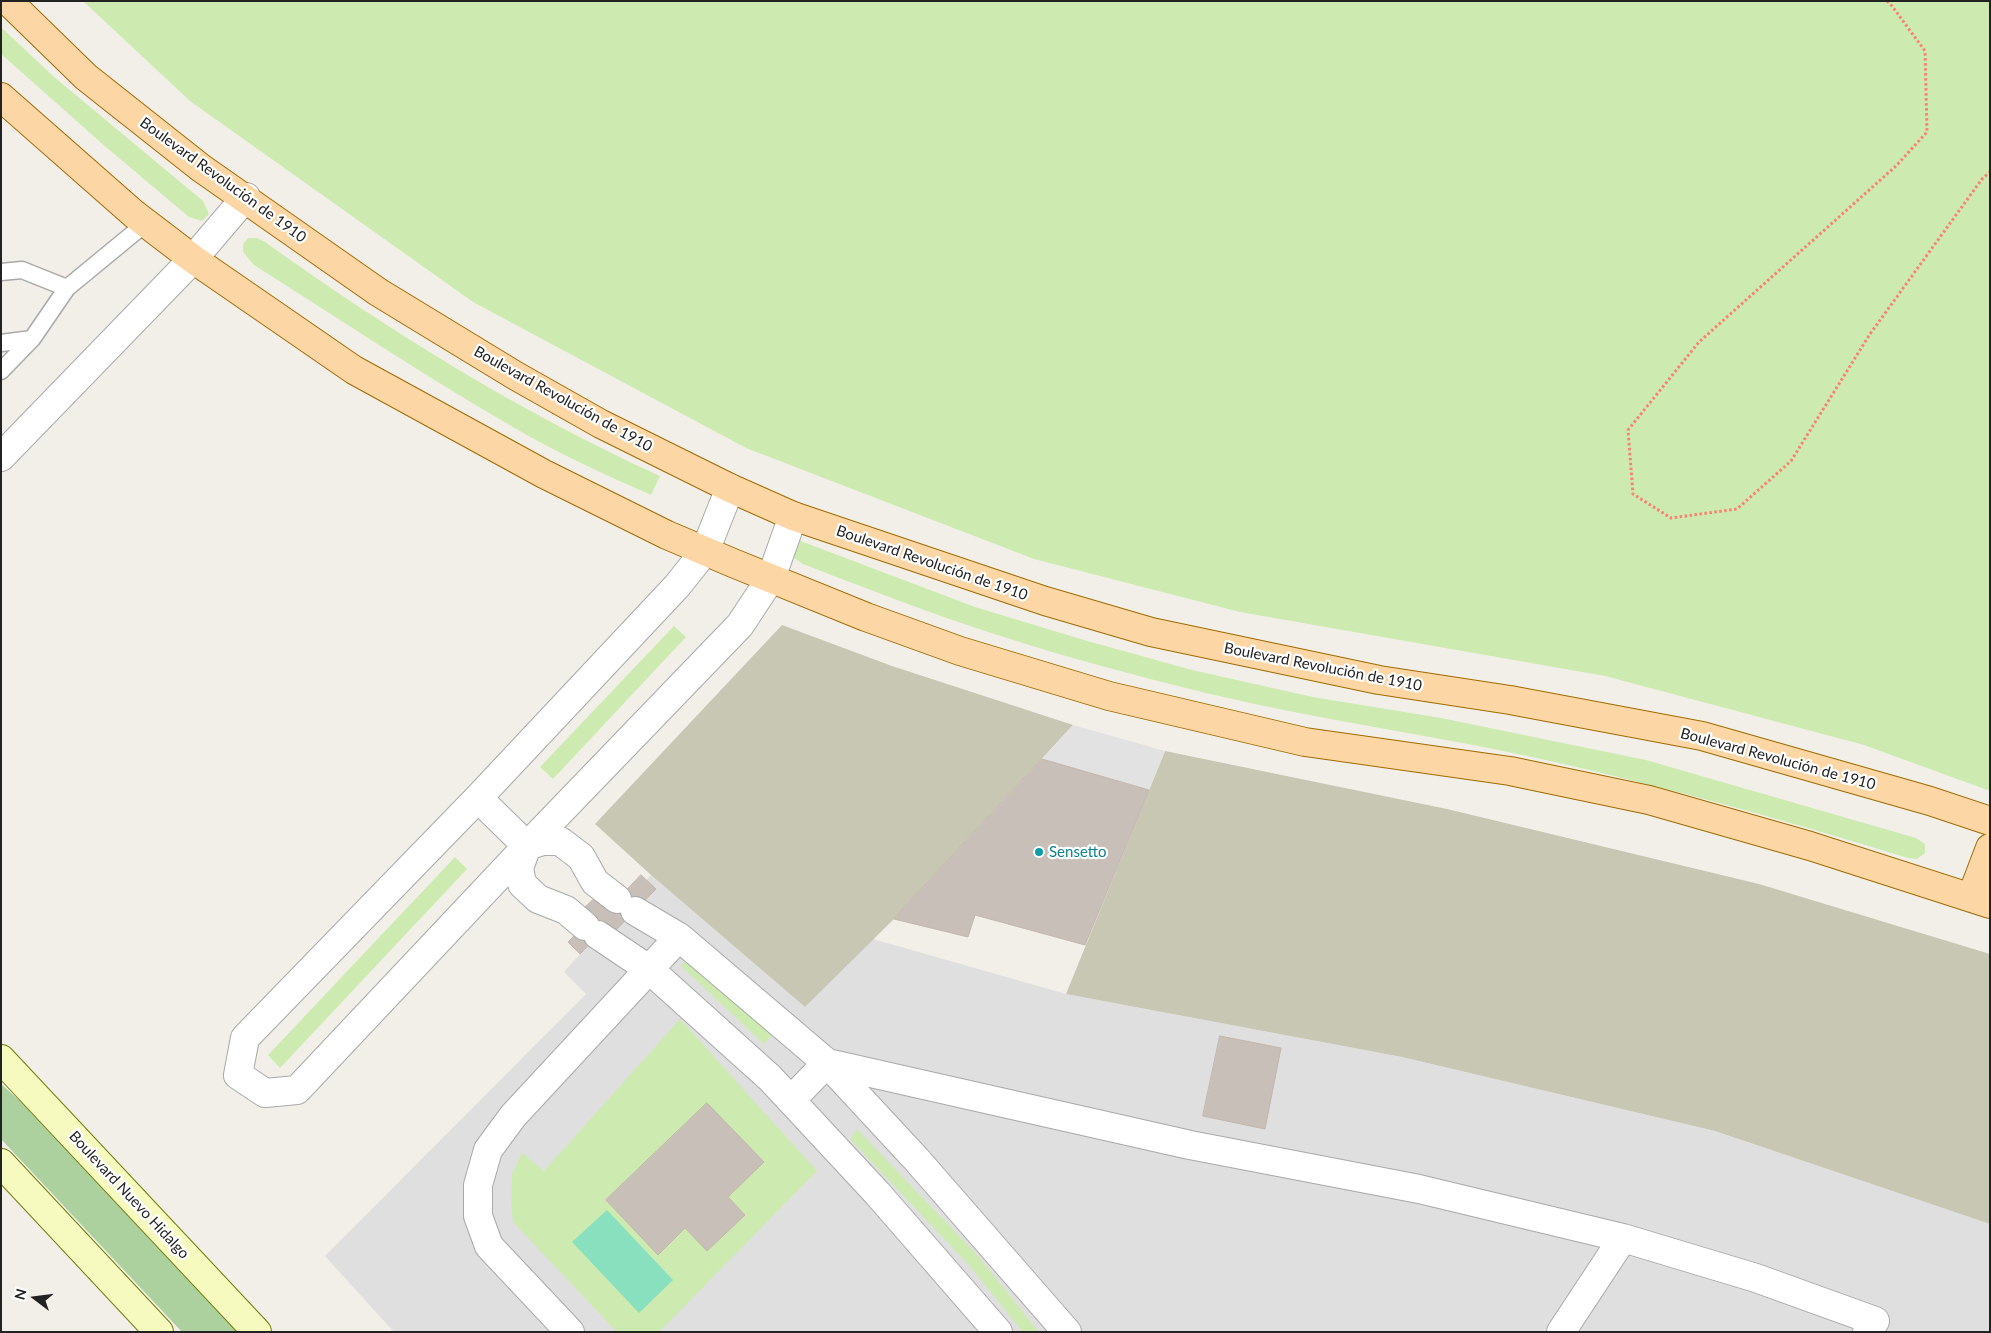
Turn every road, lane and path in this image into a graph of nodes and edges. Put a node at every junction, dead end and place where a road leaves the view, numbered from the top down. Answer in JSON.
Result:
{"nodes":[{"id":1,"x":8,"y":1,"type":"edge"},
{"id":2,"x":1887,"y":1,"type":"edge"},
{"id":3,"x":1,"y":97,"type":"edge"},
{"id":4,"x":1990,"y":172,"type":"edge"},
{"id":5,"x":246,"y":198,"type":"junction"},
{"id":6,"x":146,"y":223,"type":"junction"},
{"id":7,"x":193,"y":258,"type":"junction"},
{"id":8,"x":1,"y":272,"type":"edge"},
{"id":9,"x":67,"y":288,"type":"junction"},
{"id":10,"x":32,"y":339,"type":"junction"},
{"id":11,"x":1,"y":344,"type":"edge"},
{"id":12,"x":1,"y":371,"type":"edge"},
{"id":13,"x":1,"y":456,"type":"edge"},
{"id":14,"x":730,"y":488,"type":"junction"},
{"id":15,"x":793,"y":516,"type":"junction"},
{"id":16,"x":705,"y":551,"type":"junction"},
{"id":17,"x":771,"y":578,"type":"junction"},
{"id":18,"x":478,"y":798,"type":"junction"},
{"id":19,"x":1990,"y":821,"type":"edge"},
{"id":20,"x":527,"y":846,"type":"junction"},
{"id":21,"x":1990,"y":848,"type":"edge"},
{"id":22,"x":1980,"y":901,"type":"edge"},
{"id":23,"x":679,"y":937,"type":"junction"},
{"id":24,"x":650,"y":970,"type":"junction"},
{"id":25,"x":1,"y":1059,"type":"edge"},
{"id":26,"x":827,"y":1063,"type":"junction"},
{"id":27,"x":791,"y":1100,"type":"junction"},
{"id":28,"x":1,"y":1164,"type":"edge"},
{"id":29,"x":1623,"y":1238,"type":"junction"},
{"id":30,"x":159,"y":1332,"type":"edge"},
{"id":31,"x":257,"y":1332,"type":"edge"},
{"id":32,"x":570,"y":1332,"type":"edge"},
{"id":33,"x":998,"y":1332,"type":"edge"},
{"id":34,"x":1067,"y":1332,"type":"edge"},
{"id":35,"x":1561,"y":1332,"type":"edge"},
{"id":36,"x":1867,"y":1332,"type":"edge"}],
"edges":[{"from":1,"to":5,"type":"main road","name":"Boulevard Revolución de 1910"},
{"from":2,"to":4,"type":"path"},
{"from":3,"to":6,"type":"main road"},
{"from":5,"to":7,"type":"street"},
{"from":5,"to":14,"type":"main road","name":"Boulevard Revolución de 1910"},
{"from":6,"to":7,"type":"main road"},
{"from":6,"to":9,"type":"lane"},
{"from":7,"to":13,"type":"street"},
{"from":7,"to":16,"type":"main road"},
{"from":8,"to":9,"type":"lane"},
{"from":9,"to":10,"type":"lane"},
{"from":10,"to":11,"type":"lane"},
{"from":10,"to":12,"type":"lane"},
{"from":14,"to":15,"type":"main road","name":"Boulevard Revolución de 1910"},
{"from":14,"to":16,"type":"street"},
{"from":15,"to":17,"type":"street"},
{"from":15,"to":19,"type":"main road","name":"Boulevard Revolución de 1910"},
{"from":16,"to":17,"type":"main road"},
{"from":16,"to":18,"type":"street"},
{"from":17,"to":20,"type":"street"},
{"from":17,"to":22,"type":"main road"},
{"from":18,"to":20,"type":"street"},
{"from":18,"to":20,"type":"street"},
{"from":20,"to":23,"type":"street"},
{"from":20,"to":24,"type":"street"},
{"from":21,"to":22,"type":"main road"},
{"from":23,"to":24,"type":"street"},
{"from":23,"to":26,"type":"street"},
{"from":24,"to":27,"type":"street"},
{"from":24,"to":32,"type":"street"},
{"from":25,"to":31,"type":"street","name":"Boulevard Nuevo Hidalgo"},
{"from":26,"to":27,"type":"street"},
{"from":26,"to":29,"type":"street"},
{"from":26,"to":34,"type":"street"},
{"from":27,"to":33,"type":"street"},
{"from":28,"to":30,"type":"street"},
{"from":29,"to":35,"type":"street"},
{"from":29,"to":36,"type":"street"}]}
